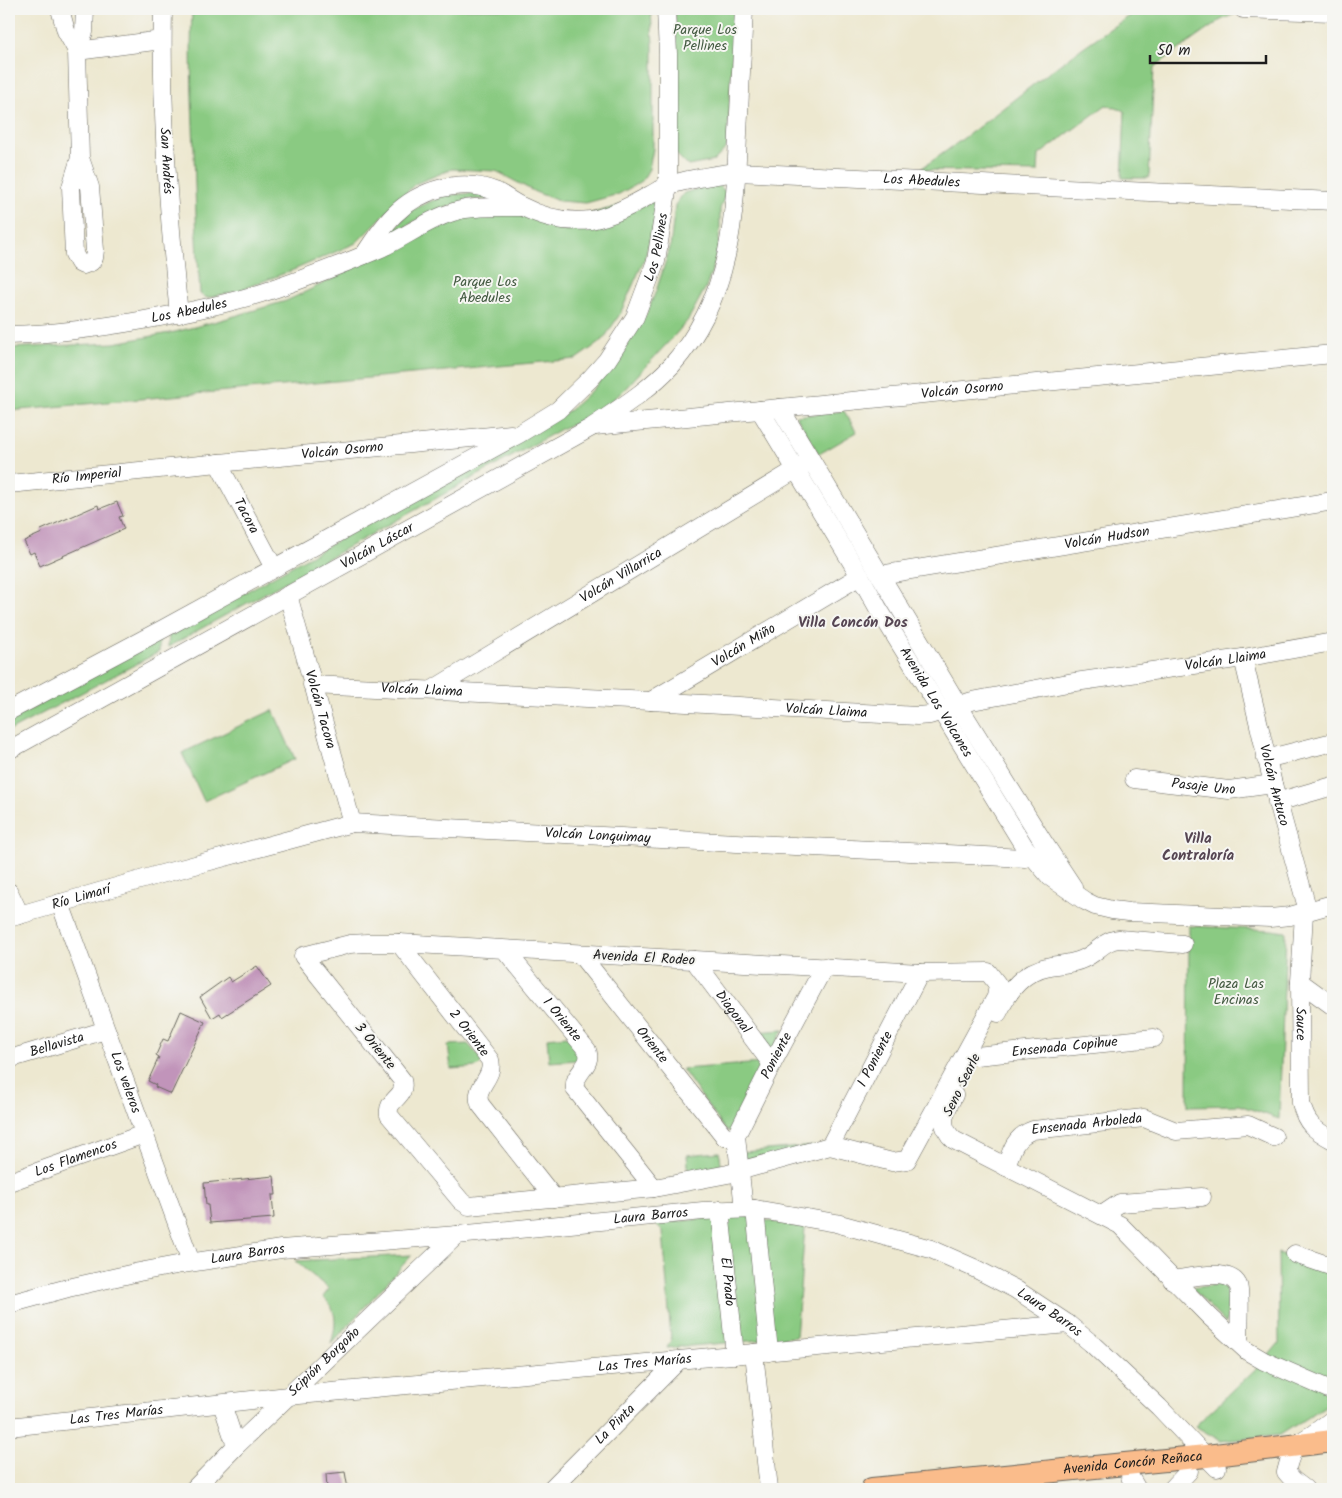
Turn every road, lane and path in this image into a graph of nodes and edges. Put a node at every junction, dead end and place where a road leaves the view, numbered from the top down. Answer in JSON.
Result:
{"nodes":[{"id":1,"x":60,"y":9,"type":"edge"},
{"id":2,"x":84,"y":9,"type":"edge"},
{"id":3,"x":163,"y":9,"type":"edge"},
{"id":4,"x":666,"y":9,"type":"edge"},
{"id":5,"x":744,"y":9,"type":"edge"},
{"id":6,"x":1243,"y":9,"type":"edge"},
{"id":7,"x":1333,"y":12,"type":"edge"},
{"id":8,"x":162,"y":40,"type":"junction"},
{"id":9,"x":77,"y":51,"type":"junction"},
{"id":10,"x":80,"y":158,"type":"junction"},
{"id":11,"x":737,"y":172,"type":"junction"},
{"id":12,"x":668,"y":185,"type":"junction"},
{"id":13,"x":1333,"y":201,"type":"edge"},
{"id":14,"x":523,"y":207,"type":"junction"},
{"id":15,"x":364,"y":255,"type":"junction"},
{"id":16,"x":179,"y":314,"type":"junction"},
{"id":17,"x":9,"y":335,"type":"edge"},
{"id":18,"x":1333,"y":354,"type":"edge"},
{"id":19,"x":780,"y":408,"type":"junction"},
{"id":20,"x":760,"y":410,"type":"junction"},
{"id":21,"x":592,"y":426,"type":"junction"},
{"id":22,"x":519,"y":434,"type":"junction"},
{"id":23,"x":218,"y":463,"type":"junction"},
{"id":24,"x":804,"y":465,"type":"junction"},
{"id":25,"x":164,"y":468,"type":"joint"},
{"id":26,"x":9,"y":484,"type":"edge"},
{"id":27,"x":1333,"y":501,"type":"edge"},
{"id":28,"x":274,"y":568,"type":"junction"},
{"id":29,"x":880,"y":575,"type":"junction"},
{"id":30,"x":860,"y":576,"type":"junction"},
{"id":31,"x":288,"y":595,"type":"junction"},
{"id":32,"x":1333,"y":642,"type":"edge"},
{"id":33,"x":1243,"y":658,"type":"junction"},
{"id":34,"x":312,"y":685,"type":"junction"},
{"id":35,"x":431,"y":690,"type":"junction"},
{"id":36,"x":651,"y":701,"type":"junction"},
{"id":37,"x":958,"y":705,"type":"junction"},
{"id":38,"x":941,"y":710,"type":"junction"},
{"id":39,"x":9,"y":712,"type":"edge"},
{"id":40,"x":1333,"y":742,"type":"edge"},
{"id":41,"x":9,"y":750,"type":"edge"},
{"id":42,"x":1266,"y":758,"type":"junction"},
{"id":43,"x":1134,"y":779,"type":"dead end"},
{"id":44,"x":1273,"y":784,"type":"junction"},
{"id":45,"x":1333,"y":786,"type":"edge"},
{"id":46,"x":1277,"y":802,"type":"junction"},
{"id":47,"x":352,"y":823,"type":"junction"},
{"id":48,"x":1041,"y":854,"type":"junction"},
{"id":49,"x":154,"y":876,"type":"joint"},
{"id":50,"x":9,"y":892,"type":"edge"},
{"id":51,"x":60,"y":903,"type":"junction"},
{"id":52,"x":1333,"y":904,"type":"edge"},
{"id":53,"x":1306,"y":912,"type":"junction"},
{"id":54,"x":14,"y":917,"type":"edge"},
{"id":55,"x":399,"y":944,"type":"junction"},
{"id":56,"x":1183,"y":944,"type":"dead end"},
{"id":57,"x":505,"y":950,"type":"junction"},
{"id":58,"x":580,"y":954,"type":"junction"},
{"id":59,"x":303,"y":956,"type":"joint"},
{"id":60,"x":694,"y":960,"type":"junction"},
{"id":61,"x":824,"y":967,"type":"junction"},
{"id":62,"x":920,"y":973,"type":"junction"},
{"id":63,"x":1300,"y":982,"type":"junction"},
{"id":64,"x":1333,"y":1006,"type":"edge"},
{"id":65,"x":106,"y":1030,"type":"junction"},
{"id":66,"x":1154,"y":1038,"type":"dead end"},
{"id":67,"x":976,"y":1056,"type":"junction"},
{"id":68,"x":9,"y":1059,"type":"edge"},
{"id":69,"x":772,"y":1064,"type":"junction"},
{"id":70,"x":144,"y":1134,"type":"junction"},
{"id":71,"x":730,"y":1136,"type":"junction"},
{"id":72,"x":1274,"y":1137,"type":"dead end"},
{"id":73,"x":1333,"y":1140,"type":"edge"},
{"id":74,"x":830,"y":1146,"type":"junction"},
{"id":75,"x":1006,"y":1167,"type":"junction"},
{"id":76,"x":734,"y":1173,"type":"junction"},
{"id":77,"x":9,"y":1182,"type":"edge"},
{"id":78,"x":654,"y":1188,"type":"junction"},
{"id":79,"x":1202,"y":1197,"type":"dead end"},
{"id":80,"x":554,"y":1198,"type":"junction"},
{"id":81,"x":738,"y":1209,"type":"junction"},
{"id":82,"x":1102,"y":1215,"type":"junction"},
{"id":83,"x":457,"y":1235,"type":"junction"},
{"id":84,"x":1295,"y":1254,"type":"dead end"},
{"id":85,"x":191,"y":1262,"type":"junction"},
{"id":86,"x":1333,"y":1267,"type":"edge"},
{"id":87,"x":1172,"y":1280,"type":"junction"},
{"id":88,"x":9,"y":1304,"type":"edge"},
{"id":89,"x":1068,"y":1324,"type":"junction"},
{"id":90,"x":1239,"y":1343,"type":"junction"},
{"id":91,"x":762,"y":1352,"type":"junction"},
{"id":92,"x":735,"y":1355,"type":"junction"},
{"id":93,"x":679,"y":1360,"type":"junction"},
{"id":94,"x":1333,"y":1391,"type":"edge"},
{"id":95,"x":288,"y":1396,"type":"junction"},
{"id":96,"x":222,"y":1404,"type":"junction"},
{"id":97,"x":1333,"y":1419,"type":"edge"},
{"id":98,"x":9,"y":1427,"type":"edge"},
{"id":99,"x":1333,"y":1441,"type":"edge"},
{"id":100,"x":236,"y":1446,"type":"junction"},
{"id":101,"x":1292,"y":1453,"type":"junction"},
{"id":102,"x":1333,"y":1456,"type":"edge"},
{"id":103,"x":1212,"y":1462,"type":"junction"},
{"id":104,"x":1189,"y":1471,"type":"junction"},
{"id":105,"x":1134,"y":1483,"type":"edge"},
{"id":106,"x":194,"y":1489,"type":"edge"},
{"id":107,"x":551,"y":1489,"type":"edge"},
{"id":108,"x":769,"y":1489,"type":"edge"},
{"id":109,"x":872,"y":1489,"type":"edge"},
{"id":110,"x":1002,"y":1489,"type":"edge"},
{"id":111,"x":1172,"y":1489,"type":"edge"},
{"id":112,"x":1305,"y":1489,"type":"edge"}],
"edges":[{"from":1,"to":9,"type":"street"},
{"from":2,"to":9,"type":"street"},
{"from":3,"to":8,"type":"street","name":"San Andrés"},
{"from":4,"to":12,"type":"street","name":"Los Pellines"},
{"from":5,"to":11,"type":"street"},
{"from":6,"to":7,"type":"street"},
{"from":8,"to":9,"type":"street"},
{"from":8,"to":16,"type":"street","name":"San Andrés"},
{"from":9,"to":10,"type":"street"},
{"from":10,"to":10,"type":"street"},
{"from":11,"to":12,"type":"street","name":"Los Abedules"},
{"from":11,"to":13,"type":"street","name":"Los Abedules"},
{"from":11,"to":21,"type":"street"},
{"from":12,"to":14,"type":"street","name":"Los Abedules"},
{"from":12,"to":22,"type":"street","name":"Los Pellines"},
{"from":14,"to":15,"type":"street","name":"Los Abedules"},
{"from":14,"to":15,"type":"street","name":"Los Abedules"},
{"from":15,"to":16,"type":"street","name":"Los Abedules"},
{"from":16,"to":17,"type":"street","name":"Los Abedules"},
{"from":18,"to":19,"type":"street","name":"Volcán Osorno"},
{"from":19,"to":20,"type":"street","name":"Volcán Osorno"},
{"from":19,"to":24,"type":"street","name":"Avenida Los Volcanes"},
{"from":20,"to":21,"type":"street","name":"Volcán Osorno"},
{"from":20,"to":24,"type":"street","name":"Avenida Los Volcanes"},
{"from":21,"to":31,"type":"street","name":"Volcán Láscar"},
{"from":22,"to":23,"type":"street","name":"Volcán Osorno"},
{"from":22,"to":28,"type":"street"},
{"from":23,"to":25,"type":"street","name":"Volcán Osorno"},
{"from":23,"to":28,"type":"street","name":"Tacora"},
{"from":24,"to":29,"type":"street","name":"Avenida Los Volcanes"},
{"from":24,"to":30,"type":"street","name":"Avenida Los Volcanes"},
{"from":24,"to":35,"type":"street","name":"Volcán Villarrica"},
{"from":25,"to":26,"type":"street","name":"Río Imperial"},
{"from":27,"to":29,"type":"street","name":"Volcán Hudson"},
{"from":28,"to":39,"type":"street"},
{"from":29,"to":37,"type":"street","name":"Avenida Los Volcanes"},
{"from":30,"to":36,"type":"street","name":"Volcán Miño"},
{"from":30,"to":38,"type":"street","name":"Avenida Los Volcanes"},
{"from":31,"to":34,"type":"street","name":"Volcán Tacora"},
{"from":31,"to":41,"type":"street","name":"Volcán Láscar"},
{"from":32,"to":33,"type":"street","name":"Volcán Llaima"},
{"from":33,"to":37,"type":"street","name":"Volcán Llaima"},
{"from":33,"to":42,"type":"street","name":"Volcán Antuco"},
{"from":34,"to":35,"type":"street","name":"Volcán Llaima"},
{"from":34,"to":47,"type":"street","name":"Volcán Tacora"},
{"from":35,"to":36,"type":"street","name":"Volcán Llaima"},
{"from":36,"to":38,"type":"street","name":"Volcán Llaima"},
{"from":37,"to":38,"type":"street","name":"Volcán Llaima"},
{"from":37,"to":48,"type":"street","name":"Avenida Los Volcanes"},
{"from":38,"to":48,"type":"street","name":"Avenida Los Volcanes"},
{"from":40,"to":42,"type":"street"},
{"from":42,"to":44,"type":"street","name":"Volcán Antuco"},
{"from":43,"to":44,"type":"street","name":"Pasaje Uno"},
{"from":44,"to":46,"type":"street","name":"Volcán Antuco"},
{"from":45,"to":46,"type":"street"},
{"from":46,"to":53,"type":"street","name":"Volcán Antuco"},
{"from":47,"to":48,"type":"street","name":"Volcán Lonquimay"},
{"from":47,"to":49,"type":"street","name":"Volcán Lonquimay"},
{"from":48,"to":53,"type":"street","name":"Avenida Los Volcanes"},
{"from":49,"to":51,"type":"street","name":"Río Limarí"},
{"from":50,"to":54,"type":"street"},
{"from":51,"to":54,"type":"street","name":"Río Limarí"},
{"from":51,"to":65,"type":"street","name":"Los veleros"},
{"from":52,"to":53,"type":"street","name":"Avenida Los Volcanes"},
{"from":53,"to":63,"type":"street","name":"Sauce"},
{"from":55,"to":57,"type":"street","name":"Avenida El Rodeo"},
{"from":55,"to":59,"type":"street","name":"Avenida El Rodeo"},
{"from":55,"to":80,"type":"street","name":"2 Oriente"},
{"from":56,"to":67,"type":"street","name":"Seno Searle"},
{"from":57,"to":58,"type":"street","name":"Avenida El Rodeo"},
{"from":57,"to":78,"type":"street","name":"1 Oriente"},
{"from":58,"to":60,"type":"street","name":"Avenida El Rodeo"},
{"from":58,"to":71,"type":"street","name":"Oriente"},
{"from":59,"to":80,"type":"street","name":"3 Oriente"},
{"from":60,"to":61,"type":"street","name":"Avenida El Rodeo"},
{"from":60,"to":69,"type":"street","name":"Diagonal"},
{"from":61,"to":62,"type":"street","name":"Avenida El Rodeo"},
{"from":61,"to":69,"type":"street","name":"Poniente"},
{"from":62,"to":74,"type":"street","name":"1 Poniente"},
{"from":62,"to":74,"type":"street","name":"Avenida El Rodeo"},
{"from":63,"to":64,"type":"street"},
{"from":63,"to":73,"type":"street","name":"Sauce"},
{"from":65,"to":68,"type":"street","name":"Bellavista"},
{"from":65,"to":70,"type":"street","name":"Los veleros"},
{"from":66,"to":67,"type":"street","name":"Ensenada Copihue"},
{"from":67,"to":75,"type":"street","name":"Seno Searle"},
{"from":69,"to":71,"type":"street","name":"Poniente"},
{"from":70,"to":77,"type":"street","name":"Los Flamencos"},
{"from":70,"to":85,"type":"street","name":"Los veleros"},
{"from":71,"to":76,"type":"street","name":"El Prado"},
{"from":72,"to":75,"type":"street","name":"Ensenada Arboleda"},
{"from":74,"to":76,"type":"street"},
{"from":75,"to":82,"type":"street","name":"Seno Searle"},
{"from":76,"to":78,"type":"street"},
{"from":76,"to":81,"type":"street","name":"El Prado"},
{"from":78,"to":80,"type":"street"},
{"from":79,"to":82,"type":"street"},
{"from":81,"to":83,"type":"street","name":"Laura Barros"},
{"from":81,"to":89,"type":"street","name":"Laura Barros"},
{"from":81,"to":91,"type":"street","name":"El Prado"},
{"from":81,"to":92,"type":"street","name":"El Prado"},
{"from":82,"to":87,"type":"street","name":"Seno Searle"},
{"from":83,"to":85,"type":"street","name":"Laura Barros"},
{"from":83,"to":95,"type":"street","name":"Scipión Borgoño"},
{"from":84,"to":86,"type":"street"},
{"from":85,"to":88,"type":"street","name":"Laura Barros"},
{"from":87,"to":90,"type":"street","name":"Seno Searle"},
{"from":87,"to":90,"type":"street"},
{"from":89,"to":91,"type":"street","name":"Las Tres Marías"},
{"from":89,"to":103,"type":"street","name":"Laura Barros"},
{"from":90,"to":94,"type":"street","name":"Seno Searle"},
{"from":91,"to":92,"type":"street","name":"Las Tres Marías"},
{"from":91,"to":108,"type":"street","name":"El Prado"},
{"from":92,"to":93,"type":"street","name":"Las Tres Marías"},
{"from":93,"to":95,"type":"street","name":"Las Tres Marías"},
{"from":93,"to":107,"type":"street","name":"La Pinta"},
{"from":95,"to":96,"type":"street","name":"Las Tres Marías"},
{"from":95,"to":100,"type":"street","name":"Scipión Borgoño"},
{"from":96,"to":98,"type":"street","name":"Las Tres Marías"},
{"from":96,"to":100,"type":"street"},
{"from":97,"to":101,"type":"street"},
{"from":99,"to":101,"type":"main road","name":"Avenida Concón Reñaca"},
{"from":100,"to":106,"type":"street","name":"Scipión Borgoño"},
{"from":101,"to":102,"type":"main road","name":"Avenida Concón Reñaca"},
{"from":101,"to":103,"type":"main road","name":"Avenida Concón Reñaca"},
{"from":101,"to":112,"type":"street"},
{"from":103,"to":104,"type":"main road","name":"Avenida Concón Reñaca"},
{"from":103,"to":109,"type":"main road","name":"Avenida Concón Reñaca"},
{"from":104,"to":105,"type":"main road","name":"Avenida Concón Reñaca"},
{"from":104,"to":111,"type":"street"},
{"from":105,"to":110,"type":"main road","name":"Avenida Concón Reñaca"}]}
